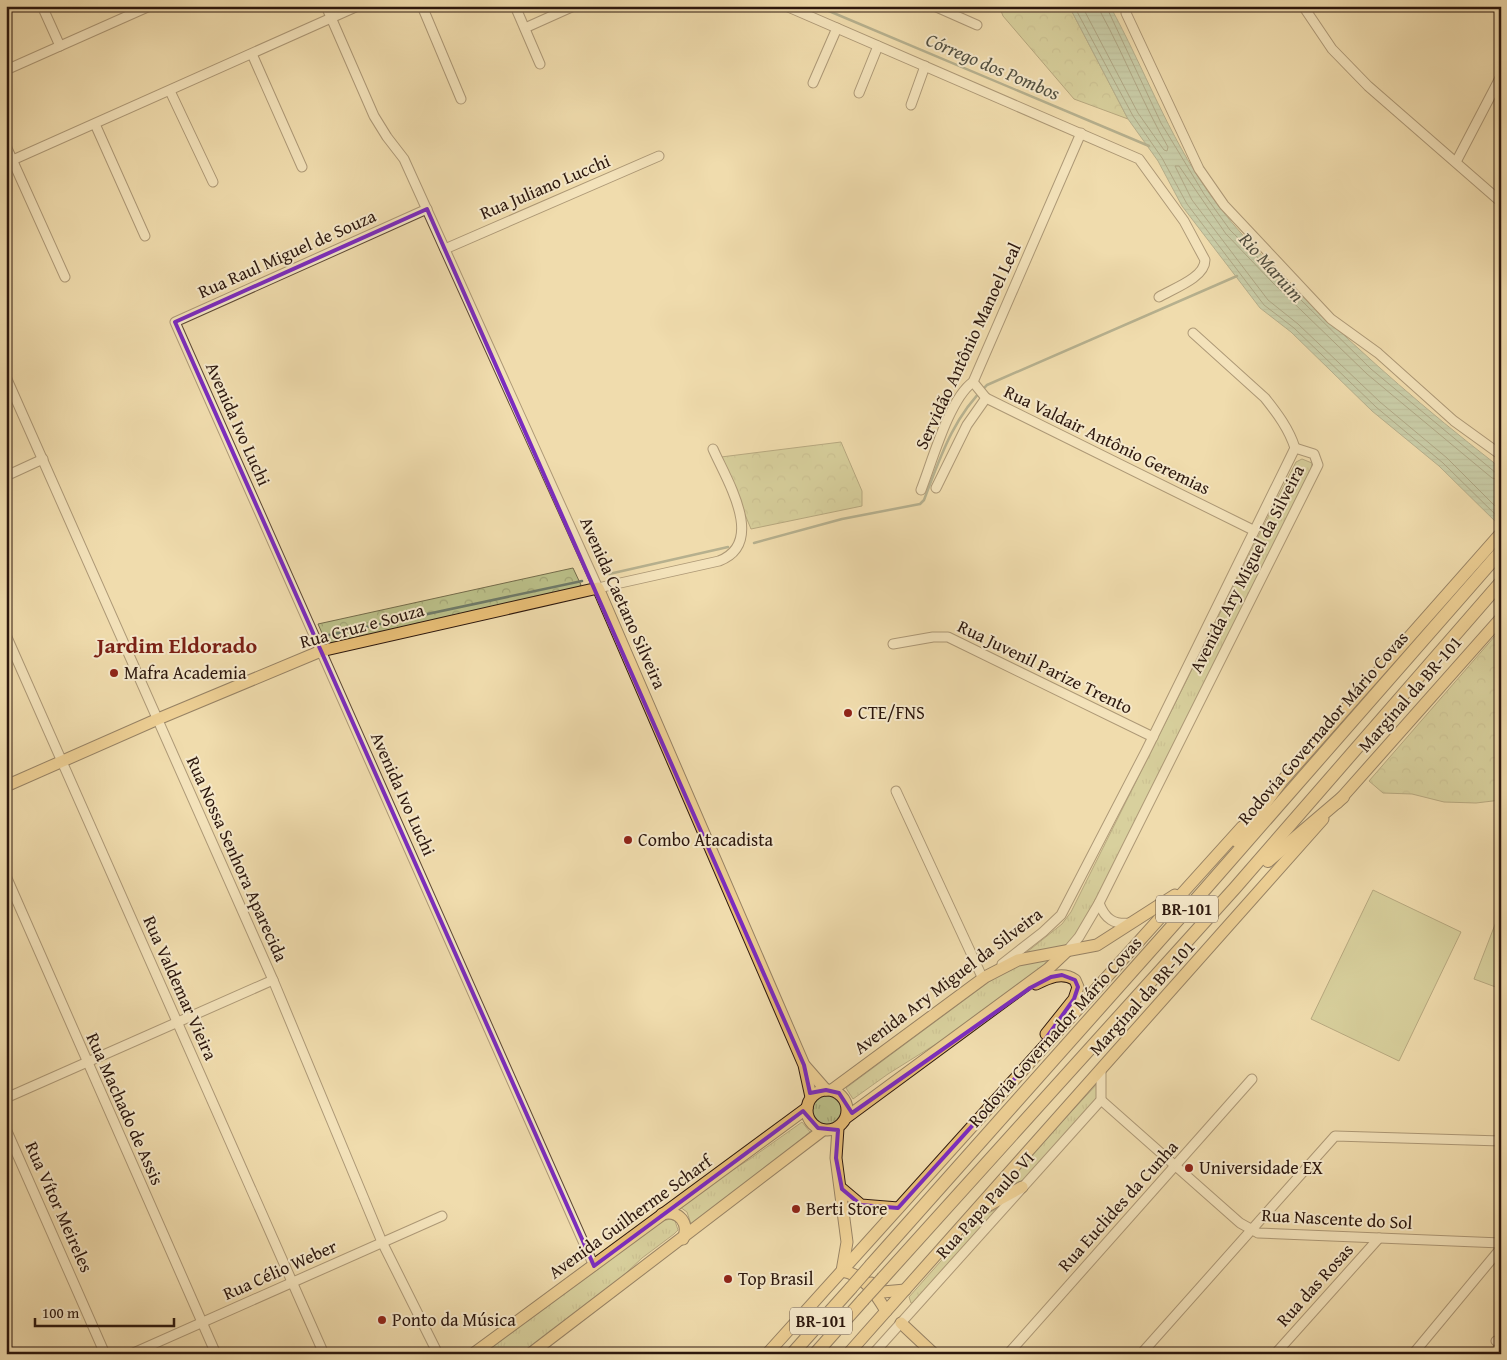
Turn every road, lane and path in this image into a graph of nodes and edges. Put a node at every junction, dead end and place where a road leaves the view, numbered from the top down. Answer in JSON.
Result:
{"nodes":[{"id":1,"x":42,"y":6,"type":"edge"},
{"id":2,"x":150,"y":6,"type":"edge"},
{"id":3,"x":326,"y":6,"type":"edge"},
{"id":4,"x":358,"y":6,"type":"edge"},
{"id":5,"x":422,"y":6,"type":"edge"},
{"id":6,"x":516,"y":6,"type":"edge"},
{"id":7,"x":574,"y":6,"type":"edge"},
{"id":8,"x":786,"y":6,"type":"edge"},
{"id":9,"x":934,"y":6,"type":"edge"},
{"id":10,"x":1303,"y":6,"type":"edge"},
{"id":11,"x":138,"y":9,"type":"edge"},
{"id":12,"x":1126,"y":13,"type":"dead end"},
{"id":13,"x":332,"y":18,"type":"junction"},
{"id":14,"x":977,"y":25,"type":"dead end"},
{"id":15,"x":525,"y":28,"type":"junction"},
{"id":16,"x":837,"y":28,"type":"junction"},
{"id":17,"x":60,"y":46,"type":"junction"},
{"id":18,"x":878,"y":46,"type":"junction"},
{"id":19,"x":252,"y":54,"type":"junction"},
{"id":20,"x":540,"y":64,"type":"dead end"},
{"id":21,"x":925,"y":66,"type":"junction"},
{"id":22,"x":6,"y":70,"type":"edge"},
{"id":23,"x":1501,"y":76,"type":"edge"},
{"id":24,"x":813,"y":83,"type":"dead end"},
{"id":25,"x":170,"y":91,"type":"junction"},
{"id":26,"x":860,"y":93,"type":"dead end"},
{"id":27,"x":461,"y":99,"type":"dead end"},
{"id":28,"x":911,"y":105,"type":"dead end"},
{"id":29,"x":95,"y":124,"type":"junction"},
{"id":30,"x":1081,"y":133,"type":"junction"},
{"id":31,"x":6,"y":146,"type":"edge"},
{"id":32,"x":659,"y":156,"type":"dead end"},
{"id":33,"x":9,"y":162,"type":"edge"},
{"id":34,"x":1456,"y":162,"type":"junction"},
{"id":35,"x":302,"y":167,"type":"dead end"},
{"id":36,"x":213,"y":182,"type":"dead end"},
{"id":37,"x":1501,"y":202,"type":"edge"},
{"id":38,"x":426,"y":209,"type":"junction"},
{"id":39,"x":146,"y":236,"type":"dead end"},
{"id":40,"x":444,"y":249,"type":"junction"},
{"id":41,"x":65,"y":277,"type":"dead end"},
{"id":42,"x":1159,"y":297,"type":"dead end"},
{"id":43,"x":1193,"y":333,"type":"dead end"},
{"id":44,"x":182,"y":336,"type":"joint"},
{"id":45,"x":6,"y":377,"type":"edge"},
{"id":46,"x":974,"y":383,"type":"junction"},
{"id":47,"x":985,"y":397,"type":"junction"},
{"id":48,"x":1295,"y":448,"type":"junction"},
{"id":49,"x":713,"y":449,"type":"dead end"},
{"id":50,"x":1501,"y":455,"type":"edge"},
{"id":51,"x":43,"y":459,"type":"junction"},
{"id":52,"x":6,"y":476,"type":"edge"},
{"id":53,"x":936,"y":488,"type":"dead end"},
{"id":54,"x":921,"y":490,"type":"dead end"},
{"id":55,"x":1253,"y":530,"type":"junction"},
{"id":56,"x":1501,"y":533,"type":"edge"},
{"id":57,"x":1495,"y":549,"type":"edge"},
{"id":58,"x":1501,"y":582,"type":"edge"},
{"id":59,"x":598,"y":588,"type":"junction"},
{"id":60,"x":1501,"y":618,"type":"edge"},
{"id":61,"x":6,"y":636,"type":"edge"},
{"id":62,"x":892,"y":644,"type":"dead end"},
{"id":63,"x":321,"y":651,"type":"junction"},
{"id":64,"x":158,"y":719,"type":"junction"},
{"id":65,"x":1153,"y":737,"type":"junction"},
{"id":66,"x":62,"y":761,"type":"junction"},
{"id":67,"x":1280,"y":783,"type":"junction"},
{"id":68,"x":6,"y":786,"type":"edge"},
{"id":69,"x":896,"y":791,"type":"dead end"},
{"id":70,"x":1343,"y":797,"type":"junction"},
{"id":71,"x":6,"y":876,"type":"edge"},
{"id":72,"x":1190,"y":885,"type":"junction"},
{"id":73,"x":1207,"y":887,"type":"junction"},
{"id":74,"x":1235,"y":888,"type":"junction"},
{"id":75,"x":1100,"y":904,"type":"junction"},
{"id":76,"x":1136,"y":922,"type":"junction"},
{"id":77,"x":1066,"y":952,"type":"junction"},
{"id":78,"x":984,"y":978,"type":"junction"},
{"id":79,"x":273,"y":980,"type":"junction"},
{"id":80,"x":994,"y":1009,"type":"junction"},
{"id":81,"x":178,"y":1022,"type":"junction"},
{"id":82,"x":87,"y":1062,"type":"junction"},
{"id":83,"x":804,"y":1065,"type":"junction"},
{"id":84,"x":1027,"y":1065,"type":"junction"},
{"id":85,"x":1101,"y":1071,"type":"junction"},
{"id":86,"x":1252,"y":1079,"type":"dead end"},
{"id":87,"x":829,"y":1090,"type":"junction"},
{"id":88,"x":6,"y":1098,"type":"edge"},
{"id":89,"x":1101,"y":1100,"type":"junction"},
{"id":90,"x":809,"y":1103,"type":"junction"},
{"id":91,"x":847,"y":1117,"type":"junction"},
{"id":92,"x":838,"y":1128,"type":"junction"},
{"id":93,"x":6,"y":1129,"type":"edge"},
{"id":94,"x":825,"y":1130,"type":"junction"},
{"id":95,"x":1501,"y":1142,"type":"edge"},
{"id":96,"x":836,"y":1158,"type":"junction"},
{"id":97,"x":1175,"y":1166,"type":"junction"},
{"id":98,"x":1022,"y":1187,"type":"junction"},
{"id":99,"x":842,"y":1189,"type":"junction"},
{"id":100,"x":898,"y":1208,"type":"junction"},
{"id":101,"x":974,"y":1213,"type":"junction"},
{"id":102,"x":662,"y":1214,"type":"junction"},
{"id":103,"x":442,"y":1216,"type":"dead end"},
{"id":104,"x":1251,"y":1230,"type":"junction"},
{"id":105,"x":1379,"y":1238,"type":"junction"},
{"id":106,"x":682,"y":1239,"type":"junction"},
{"id":107,"x":382,"y":1242,"type":"junction"},
{"id":108,"x":1501,"y":1243,"type":"edge"},
{"id":109,"x":1501,"y":1248,"type":"edge"},
{"id":110,"x":852,"y":1258,"type":"junction"},
{"id":111,"x":594,"y":1266,"type":"junction"},
{"id":112,"x":842,"y":1271,"type":"junction"},
{"id":113,"x":292,"y":1282,"type":"junction"},
{"id":114,"x":905,"y":1290,"type":"junction"},
{"id":115,"x":886,"y":1311,"type":"junction"},
{"id":116,"x":202,"y":1322,"type":"junction"},
{"id":117,"x":901,"y":1323,"type":"junction"},
{"id":118,"x":1276,"y":1353,"type":"edge"},
{"id":119,"x":105,"y":1354,"type":"edge"},
{"id":120,"x":131,"y":1354,"type":"edge"},
{"id":121,"x":216,"y":1354,"type":"edge"},
{"id":122,"x":324,"y":1354,"type":"edge"},
{"id":123,"x":438,"y":1354,"type":"edge"},
{"id":124,"x":473,"y":1354,"type":"edge"},
{"id":125,"x":530,"y":1354,"type":"edge"},
{"id":126,"x":767,"y":1354,"type":"edge"},
{"id":127,"x":792,"y":1354,"type":"edge"},
{"id":128,"x":815,"y":1354,"type":"edge"},
{"id":129,"x":848,"y":1354,"type":"edge"},
{"id":130,"x":873,"y":1354,"type":"edge"},
{"id":131,"x":934,"y":1354,"type":"edge"},
{"id":132,"x":1008,"y":1354,"type":"edge"},
{"id":133,"x":1141,"y":1354,"type":"edge"},
{"id":134,"x":1413,"y":1354,"type":"edge"}],
"edges":[{"from":1,"to":17,"type":"street"},
{"from":2,"to":11,"type":"street"},
{"from":3,"to":13,"type":"street","name":"Avenida Caetano Silveira"},
{"from":4,"to":13,"type":"street"},
{"from":5,"to":27,"type":"street"},
{"from":6,"to":15,"type":"street"},
{"from":7,"to":15,"type":"street"},
{"from":8,"to":16,"type":"street"},
{"from":9,"to":14,"type":"street"},
{"from":10,"to":34,"type":"street"},
{"from":11,"to":17,"type":"street"},
{"from":12,"to":50,"type":"street"},
{"from":13,"to":19,"type":"street"},
{"from":13,"to":38,"type":"street","name":"Avenida Caetano Silveira"},
{"from":15,"to":20,"type":"street"},
{"from":16,"to":18,"type":"street"},
{"from":16,"to":24,"type":"street"},
{"from":17,"to":22,"type":"street"},
{"from":18,"to":21,"type":"street"},
{"from":18,"to":26,"type":"street"},
{"from":19,"to":25,"type":"street"},
{"from":19,"to":35,"type":"street"},
{"from":21,"to":28,"type":"street"},
{"from":21,"to":30,"type":"street"},
{"from":23,"to":34,"type":"street"},
{"from":25,"to":29,"type":"street"},
{"from":25,"to":36,"type":"street"},
{"from":29,"to":33,"type":"street"},
{"from":29,"to":39,"type":"street"},
{"from":30,"to":42,"type":"street"},
{"from":30,"to":46,"type":"street","name":"Servidão Antônio Manoel Leal"},
{"from":31,"to":33,"type":"street"},
{"from":32,"to":40,"type":"street","name":"Rua Juliano Lucchi"},
{"from":33,"to":41,"type":"street"},
{"from":34,"to":37,"type":"street"},
{"from":38,"to":40,"type":"street","name":"Avenida Caetano Silveira"},
{"from":38,"to":44,"type":"street","name":"Rua Raul Miguel de Souza"},
{"from":40,"to":59,"type":"street","name":"Avenida Caetano Silveira"},
{"from":43,"to":48,"type":"street"},
{"from":44,"to":63,"type":"street","name":"Avenida Ivo Luchi"},
{"from":45,"to":51,"type":"street","name":"Rua Nossa Senhora Aparecida"},
{"from":46,"to":47,"type":"street"},
{"from":46,"to":54,"type":"street","name":"Servidão Antônio Manoel Leal"},
{"from":47,"to":53,"type":"street","name":"Rua Valdair Antônio Geremias"},
{"from":47,"to":55,"type":"street","name":"Rua Valdair Antônio Geremias"},
{"from":48,"to":55,"type":"street","name":"Avenida Ary Miguel da Silveira"},
{"from":48,"to":75,"type":"street","name":"Avenida Ary Miguel da Silveira"},
{"from":49,"to":59,"type":"street"},
{"from":51,"to":52,"type":"street"},
{"from":51,"to":64,"type":"street","name":"Rua Nossa Senhora Aparecida"},
{"from":55,"to":65,"type":"street","name":"Avenida Ary Miguel da Silveira"},
{"from":56,"to":57,"type":"main road"},
{"from":57,"to":67,"type":"main road"},
{"from":57,"to":73,"type":"highway","name":"Rodovia Governador Mário Covas","number":"BR-101"},
{"from":58,"to":74,"type":"highway","number":"BR-101"},
{"from":59,"to":63,"type":"main road","name":"Rua Cruz e Souza"},
{"from":59,"to":83,"type":"main road","name":"Avenida Caetano Silveira"},
{"from":60,"to":70,"type":"main road","name":"Marginal da BR-101"},
{"from":61,"to":66,"type":"street","name":"Rua Valdemar Vieira"},
{"from":62,"to":65,"type":"street","name":"Rua Juvenil Parize Trento"},
{"from":63,"to":64,"type":"main road","name":"Rua Cruz e Souza"},
{"from":63,"to":111,"type":"street","name":"Avenida Ivo Luchi"},
{"from":64,"to":66,"type":"main road","name":"Rua Cruz e Souza"},
{"from":64,"to":79,"type":"street","name":"Rua Nossa Senhora Aparecida"},
{"from":65,"to":78,"type":"street","name":"Avenida Ary Miguel da Silveira"},
{"from":66,"to":68,"type":"main road","name":"Rua Cruz e Souza"},
{"from":66,"to":81,"type":"street","name":"Rua Valdemar Vieira"},
{"from":67,"to":72,"type":"main road"},
{"from":67,"to":73,"type":"highway"},
{"from":69,"to":78,"type":"street"},
{"from":70,"to":74,"type":"highway"},
{"from":70,"to":85,"type":"main road","name":"Marginal da BR-101"},
{"from":71,"to":82,"type":"street","name":"Rua Machado de Assis"},
{"from":72,"to":76,"type":"main road"},
{"from":72,"to":84,"type":"main road"},
{"from":73,"to":127,"type":"highway","name":"Rodovia Governador Mário Covas","number":"BR-101","bridge":true},
{"from":74,"to":128,"type":"highway","number":"BR-101","bridge":true},
{"from":75,"to":76,"type":"street"},
{"from":75,"to":77,"type":"street","name":"Avenida Ary Miguel da Silveira"},
{"from":76,"to":77,"type":"main road"},
{"from":77,"to":78,"type":"main road"},
{"from":77,"to":80,"type":"main road","name":"Avenida Ary Miguel da Silveira"},
{"from":78,"to":87,"type":"main road","name":"Avenida Ary Miguel da Silveira"},
{"from":79,"to":81,"type":"street"},
{"from":79,"to":107,"type":"street","name":"Rua Nossa Senhora Aparecida"},
{"from":80,"to":84,"type":"main road"},
{"from":80,"to":91,"type":"main road","name":"Avenida Ary Miguel da Silveira"},
{"from":81,"to":82,"type":"street"},
{"from":81,"to":113,"type":"street","name":"Rua Valdemar Vieira"},
{"from":82,"to":88,"type":"street"},
{"from":82,"to":116,"type":"street","name":"Rua Machado de Assis"},
{"from":83,"to":87,"type":"main road","name":"Avenida Caetano Silveira"},
{"from":83,"to":90,"type":"main road","name":"Avenida Caetano Silveira"},
{"from":84,"to":100,"type":"main road"},
{"from":85,"to":89,"type":"street"},
{"from":85,"to":101,"type":"main road","name":"Marginal da BR-101"},
{"from":86,"to":97,"type":"street","name":"Rua Euclides da Cunha"},
{"from":87,"to":90,"type":"main road"},
{"from":87,"to":91,"type":"main road"},
{"from":89,"to":97,"type":"street","name":"Rua Nascente do Sol"},
{"from":89,"to":98,"type":"street","name":"Rua Papa Paulo VI"},
{"from":90,"to":94,"type":"main road"},
{"from":90,"to":102,"type":"main road","name":"Avenida Guilherme Scharf"},
{"from":91,"to":92,"type":"main road"},
{"from":92,"to":94,"type":"main road"},
{"from":92,"to":96,"type":"main road"},
{"from":93,"to":119,"type":"street","name":"Rua Vítor Meireles"},
{"from":94,"to":96,"type":"main road"},
{"from":94,"to":106,"type":"main road"},
{"from":95,"to":104,"type":"street"},
{"from":96,"to":99,"type":"main road"},
{"from":97,"to":104,"type":"street","name":"Rua Nascente do Sol"},
{"from":97,"to":132,"type":"street","name":"Rua Euclides da Cunha"},
{"from":98,"to":101,"type":"main road"},
{"from":98,"to":117,"type":"street","name":"Rua Papa Paulo VI"},
{"from":99,"to":100,"type":"main road"},
{"from":99,"to":112,"type":"main road"},
{"from":100,"to":110,"type":"main road"},
{"from":101,"to":114,"type":"main road","name":"Marginal da BR-101"},
{"from":102,"to":106,"type":"main road"},
{"from":102,"to":111,"type":"main road","name":"Avenida Guilherme Scharf"},
{"from":103,"to":107,"type":"street","name":"Rua Célio Weber"},
{"from":104,"to":105,"type":"street","name":"Rua Nascente do Sol"},
{"from":104,"to":133,"type":"street"},
{"from":105,"to":108,"type":"street","name":"Rua Nascente do Sol"},
{"from":105,"to":118,"type":"street","name":"Rua das Rosas"},
{"from":106,"to":125,"type":"main road"},
{"from":107,"to":113,"type":"street","name":"Rua Célio Weber"},
{"from":107,"to":123,"type":"street","name":"Rua Nossa Senhora Aparecida"},
{"from":109,"to":134,"type":"street"},
{"from":110,"to":112,"type":"main road"},
{"from":110,"to":114,"type":"main road"},
{"from":111,"to":124,"type":"main road","name":"Avenida Guilherme Scharf"},
{"from":112,"to":115,"type":"main road"},
{"from":112,"to":126,"type":"main road"},
{"from":113,"to":116,"type":"street","name":"Rua Célio Weber"},
{"from":113,"to":122,"type":"street","name":"Rua Valdemar Vieira"},
{"from":114,"to":115,"type":"main road","name":"Marginal da BR-101"},
{"from":115,"to":129,"type":"main road","name":"Marginal da BR-101"},
{"from":116,"to":120,"type":"street","name":"Rua Célio Weber"},
{"from":116,"to":121,"type":"street","name":"Rua Machado de Assis"},
{"from":117,"to":130,"type":"street","name":"Rua Papa Paulo VI"},
{"from":117,"to":131,"type":"main road"}]}
